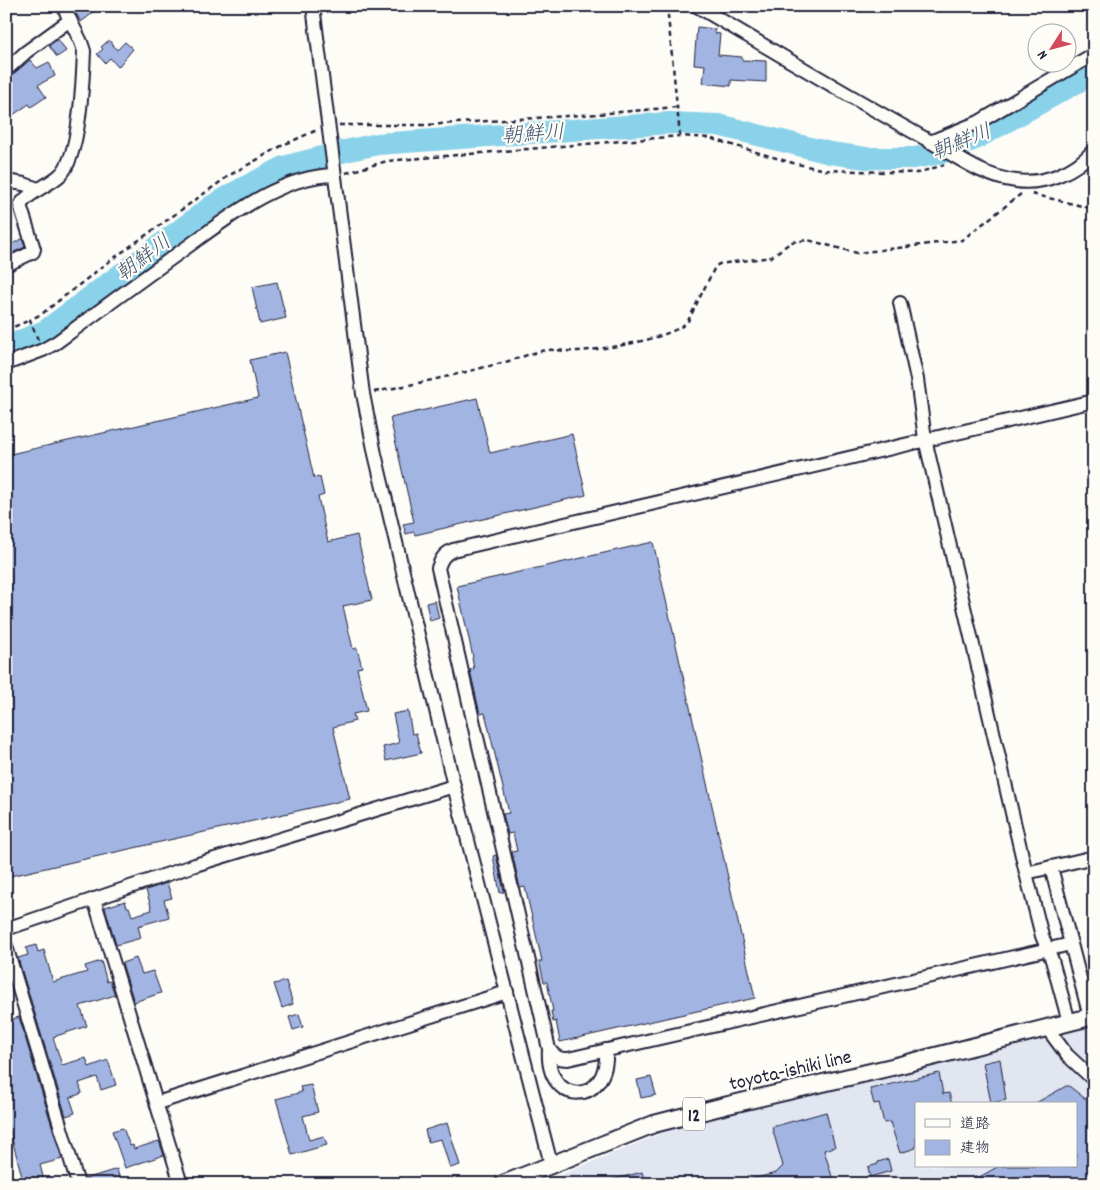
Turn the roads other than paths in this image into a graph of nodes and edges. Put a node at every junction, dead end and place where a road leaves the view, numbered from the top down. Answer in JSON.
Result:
{"nodes":[{"id":1,"x":63,"y":6,"type":"edge"},
{"id":2,"x":313,"y":6,"type":"edge"},
{"id":3,"x":696,"y":6,"type":"edge"},
{"id":4,"x":70,"y":20,"type":"junction"},
{"id":5,"x":1094,"y":54,"type":"edge"},
{"id":6,"x":6,"y":70,"type":"edge"},
{"id":7,"x":932,"y":142,"type":"junction"},
{"id":8,"x":1094,"y":150,"type":"edge"},
{"id":9,"x":334,"y":170,"type":"junction"},
{"id":10,"x":6,"y":181,"type":"edge"},
{"id":11,"x":38,"y":189,"type":"junction"},
{"id":12,"x":6,"y":265,"type":"edge"},
{"id":13,"x":900,"y":303,"type":"dead end"},
{"id":14,"x":6,"y":364,"type":"edge"},
{"id":15,"x":1094,"y":401,"type":"edge"},
{"id":16,"x":925,"y":439,"type":"junction"},
{"id":17,"x":454,"y":786,"type":"junction"},
{"id":18,"x":1094,"y":857,"type":"edge"},
{"id":19,"x":1051,"y":867,"type":"junction"},
{"id":20,"x":1026,"y":873,"type":"junction"},
{"id":21,"x":94,"y":899,"type":"junction"},
{"id":22,"x":6,"y":929,"type":"edge"},
{"id":23,"x":1071,"y":944,"type":"junction"},
{"id":24,"x":6,"y":946,"type":"edge"},
{"id":25,"x":1047,"y":949,"type":"junction"},
{"id":26,"x":507,"y":992,"type":"junction"},
{"id":27,"x":1092,"y":1016,"type":"edge"},
{"id":28,"x":1069,"y":1022,"type":"junction"},
{"id":29,"x":1047,"y":1028,"type":"junction"},
{"id":30,"x":549,"y":1049,"type":"junction"},
{"id":31,"x":606,"y":1050,"type":"junction"},
{"id":32,"x":1094,"y":1080,"type":"edge"},
{"id":33,"x":157,"y":1103,"type":"junction"},
{"id":34,"x":551,"y":1164,"type":"junction"},
{"id":35,"x":78,"y":1184,"type":"edge"},
{"id":36,"x":181,"y":1184,"type":"edge"},
{"id":37,"x":503,"y":1184,"type":"edge"}],
"edges":[{"from":1,"to":4,"type":"street"},
{"from":2,"to":9,"type":"street"},
{"from":3,"to":7,"type":"street"},
{"from":4,"to":6,"type":"street"},
{"from":4,"to":11,"type":"street"},
{"from":5,"to":7,"type":"street"},
{"from":7,"to":8,"type":"street"},
{"from":9,"to":14,"type":"street"},
{"from":9,"to":17,"type":"street"},
{"from":10,"to":11,"type":"street"},
{"from":11,"to":12,"type":"street"},
{"from":13,"to":16,"type":"street"},
{"from":15,"to":16,"type":"street"},
{"from":16,"to":20,"type":"street"},
{"from":16,"to":30,"type":"street"},
{"from":17,"to":21,"type":"street"},
{"from":17,"to":26,"type":"street"},
{"from":18,"to":19,"type":"street"},
{"from":19,"to":20,"type":"street"},
{"from":19,"to":23,"type":"street"},
{"from":20,"to":25,"type":"street"},
{"from":21,"to":22,"type":"street"},
{"from":21,"to":33,"type":"street"},
{"from":23,"to":25,"type":"street"},
{"from":23,"to":27,"type":"street"},
{"from":24,"to":35,"type":"street"},
{"from":25,"to":28,"type":"street"},
{"from":25,"to":31,"type":"street"},
{"from":26,"to":33,"type":"street"},
{"from":26,"to":34,"type":"street"},
{"from":27,"to":28,"type":"main road","name":"toyota-ishiki line","number":"12"},
{"from":28,"to":29,"type":"main road","name":"toyota-ishiki line","number":"12"},
{"from":29,"to":32,"type":"street"},
{"from":29,"to":34,"type":"main road","name":"toyota-ishiki line","number":"12"},
{"from":30,"to":31,"type":"street"},
{"from":30,"to":31,"type":"street"},
{"from":33,"to":36,"type":"street"},
{"from":34,"to":37,"type":"main road","name":"toyota-ishiki line","number":"12"}]}
